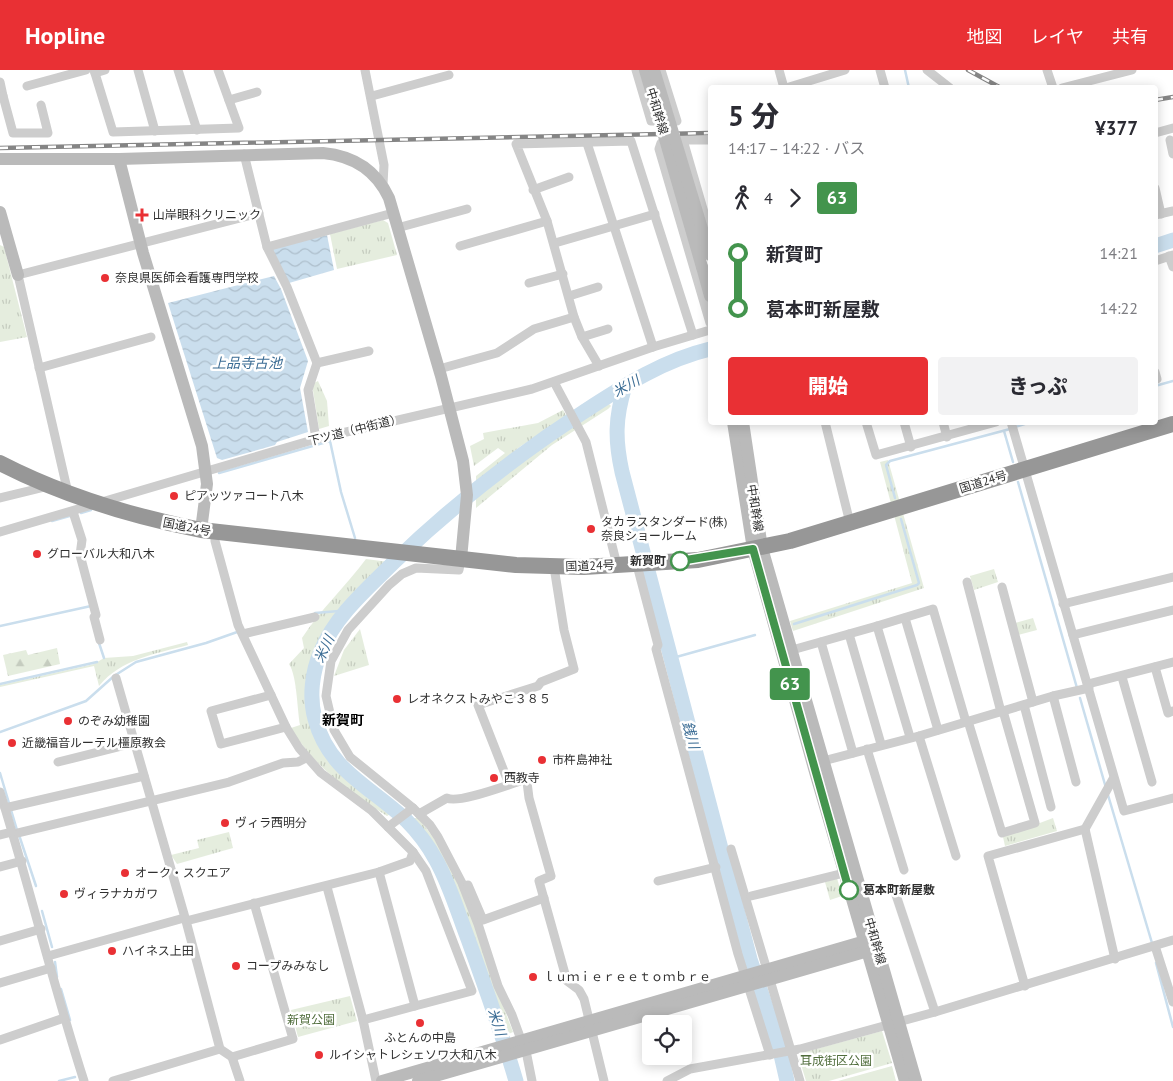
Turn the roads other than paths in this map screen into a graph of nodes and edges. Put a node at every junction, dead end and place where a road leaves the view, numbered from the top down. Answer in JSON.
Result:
{"nodes":[{"id":1,"x":105,"y":70,"type":"edge"},
{"id":2,"x":138,"y":70,"type":"edge"},
{"id":3,"x":178,"y":70,"type":"edge"},
{"id":4,"x":218,"y":70,"type":"edge"},
{"id":5,"x":365,"y":70,"type":"edge"},
{"id":6,"x":636,"y":70,"type":"edge"},
{"id":7,"x":645,"y":70,"type":"edge"},
{"id":8,"x":654,"y":70,"type":"edge"},
{"id":9,"x":661,"y":70,"type":"edge"},
{"id":10,"x":780,"y":70,"type":"edge"},
{"id":11,"x":845,"y":70,"type":"edge"},
{"id":12,"x":880,"y":70,"type":"edge"},
{"id":13,"x":927,"y":70,"type":"edge"},
{"id":14,"x":1047,"y":70,"type":"edge"},
{"id":15,"x":1132,"y":70,"type":"edge"},
{"id":16,"x":91,"y":71,"type":"edge"},
{"id":17,"x":449,"y":75,"type":"dead end"},
{"id":18,"x":0,"y":82,"type":"edge"},
{"id":19,"x":784,"y":85,"type":"edge"},
{"id":20,"x":795,"y":85,"type":"edge"},
{"id":21,"x":884,"y":85,"type":"edge"},
{"id":22,"x":946,"y":85,"type":"edge"},
{"id":23,"x":1053,"y":85,"type":"edge"},
{"id":24,"x":1074,"y":85,"type":"edge"},
{"id":25,"x":27,"y":86,"type":"dead end"},
{"id":26,"x":257,"y":92,"type":"dead end"},
{"id":27,"x":2,"y":96,"type":"edge"},
{"id":28,"x":372,"y":96,"type":"junction"},
{"id":29,"x":228,"y":100,"type":"junction"},
{"id":30,"x":41,"y":105,"type":"dead end"},
{"id":31,"x":1173,"y":128,"type":"edge"},
{"id":32,"x":196,"y":130,"type":"junction"},
{"id":33,"x":155,"y":131,"type":"junction"},
{"id":34,"x":1158,"y":132,"type":"edge"},
{"id":35,"x":683,"y":140,"type":"junction"},
{"id":36,"x":708,"y":140,"type":"edge"},
{"id":37,"x":1170,"y":140,"type":"dead end"},
{"id":38,"x":587,"y":144,"type":"junction"},
{"id":39,"x":244,"y":154,"type":"junction"},
{"id":40,"x":1173,"y":154,"type":"edge"},
{"id":41,"x":0,"y":159,"type":"edge"},
{"id":42,"x":119,"y":159,"type":"junction"},
{"id":43,"x":569,"y":177,"type":"dead end"},
{"id":44,"x":383,"y":184,"type":"junction"},
{"id":45,"x":533,"y":190,"type":"junction"},
{"id":46,"x":467,"y":209,"type":"dead end"},
{"id":47,"x":1173,"y":211,"type":"edge"},
{"id":48,"x":0,"y":212,"type":"edge"},
{"id":49,"x":259,"y":213,"type":"junction"},
{"id":50,"x":393,"y":213,"type":"junction"},
{"id":51,"x":655,"y":214,"type":"junction"},
{"id":52,"x":1158,"y":215,"type":"edge"},
{"id":53,"x":547,"y":221,"type":"junction"},
{"id":54,"x":708,"y":225,"type":"edge"},
{"id":55,"x":614,"y":226,"type":"junction"},
{"id":56,"x":397,"y":228,"type":"junction"},
{"id":57,"x":4,"y":239,"type":"edge"},
{"id":58,"x":555,"y":243,"type":"junction"},
{"id":59,"x":140,"y":244,"type":"junction"},
{"id":60,"x":460,"y":246,"type":"dead end"},
{"id":61,"x":267,"y":247,"type":"junction"},
{"id":62,"x":708,"y":248,"type":"edge"},
{"id":63,"x":1171,"y":255,"type":"edge"},
{"id":64,"x":1158,"y":260,"type":"edge"},
{"id":65,"x":1173,"y":267,"type":"edge"},
{"id":66,"x":563,"y":274,"type":"junction"},
{"id":67,"x":18,"y":275,"type":"junction"},
{"id":68,"x":529,"y":283,"type":"dead end"},
{"id":69,"x":598,"y":287,"type":"dead end"},
{"id":70,"x":708,"y":289,"type":"edge"},
{"id":71,"x":569,"y":296,"type":"junction"},
{"id":72,"x":708,"y":316,"type":"edge"},
{"id":73,"x":574,"y":317,"type":"junction"},
{"id":74,"x":608,"y":329,"type":"dead end"},
{"id":75,"x":708,"y":331,"type":"edge"},
{"id":76,"x":693,"y":335,"type":"junction"},
{"id":77,"x":151,"y":337,"type":"dead end"},
{"id":78,"x":582,"y":338,"type":"junction"},
{"id":79,"x":654,"y":347,"type":"junction"},
{"id":80,"x":369,"y":351,"type":"dead end"},
{"id":81,"x":317,"y":363,"type":"junction"},
{"id":82,"x":598,"y":366,"type":"junction"},
{"id":83,"x":39,"y":368,"type":"junction"},
{"id":84,"x":439,"y":369,"type":"junction"},
{"id":85,"x":554,"y":382,"type":"junction"},
{"id":86,"x":450,"y":408,"type":"junction"},
{"id":87,"x":1173,"y":424,"type":"edge"},
{"id":88,"x":734,"y":425,"type":"edge"},
{"id":89,"x":743,"y":425,"type":"edge"},
{"id":90,"x":826,"y":425,"type":"edge"},
{"id":91,"x":867,"y":425,"type":"edge"},
{"id":92,"x":905,"y":425,"type":"edge"},
{"id":93,"x":944,"y":425,"type":"edge"},
{"id":94,"x":978,"y":425,"type":"edge"},
{"id":95,"x":1012,"y":425,"type":"edge"},
{"id":96,"x":947,"y":437,"type":"junction"},
{"id":97,"x":316,"y":439,"type":"junction"},
{"id":98,"x":911,"y":447,"type":"junction"},
{"id":99,"x":0,"y":463,"type":"edge"},
{"id":100,"x":1024,"y":469,"type":"junction"},
{"id":101,"x":206,"y":471,"type":"junction"},
{"id":102,"x":49,"y":486,"type":"junction"},
{"id":103,"x":68,"y":494,"type":"junction"},
{"id":104,"x":0,"y":498,"type":"edge"},
{"id":105,"x":97,"y":504,"type":"junction"},
{"id":106,"x":73,"y":512,"type":"junction"},
{"id":107,"x":850,"y":523,"type":"junction"},
{"id":108,"x":208,"y":531,"type":"junction"},
{"id":109,"x":0,"y":532,"type":"edge"},
{"id":110,"x":758,"y":548,"type":"junction"},
{"id":111,"x":461,"y":558,"type":"junction"},
{"id":112,"x":618,"y":565,"type":"junction"},
{"id":113,"x":638,"y":565,"type":"junction"},
{"id":114,"x":554,"y":567,"type":"junction"},
{"id":115,"x":1173,"y":577,"type":"edge"},
{"id":116,"x":967,"y":582,"type":"dead end"},
{"id":117,"x":1002,"y":587,"type":"dead end"},
{"id":118,"x":1063,"y":604,"type":"junction"},
{"id":119,"x":1173,"y":610,"type":"edge"},
{"id":120,"x":315,"y":617,"type":"dead end"},
{"id":121,"x":905,"y":618,"type":"junction"},
{"id":122,"x":877,"y":626,"type":"junction"},
{"id":123,"x":243,"y":634,"type":"junction"},
{"id":124,"x":849,"y":634,"type":"junction"},
{"id":125,"x":1073,"y":635,"type":"junction"},
{"id":126,"x":100,"y":640,"type":"dead end"},
{"id":127,"x":821,"y":642,"type":"junction"},
{"id":128,"x":792,"y":650,"type":"junction"},
{"id":129,"x":1173,"y":662,"type":"edge"},
{"id":130,"x":1155,"y":667,"type":"junction"},
{"id":131,"x":1122,"y":677,"type":"junction"},
{"id":132,"x":116,"y":678,"type":"dead end"},
{"id":133,"x":1088,"y":686,"type":"junction"},
{"id":134,"x":271,"y":694,"type":"junction"},
{"id":135,"x":1053,"y":696,"type":"junction"},
{"id":136,"x":1033,"y":702,"type":"junction"},
{"id":137,"x":1024,"y":705,"type":"junction"},
{"id":138,"x":1002,"y":711,"type":"junction"},
{"id":139,"x":1173,"y":711,"type":"edge"},
{"id":140,"x":967,"y":721,"type":"junction"},
{"id":141,"x":286,"y":727,"type":"junction"},
{"id":142,"x":938,"y":730,"type":"junction"},
{"id":143,"x":915,"y":736,"type":"junction"},
{"id":144,"x":134,"y":743,"type":"junction"},
{"id":145,"x":881,"y":744,"type":"junction"},
{"id":146,"x":867,"y":749,"type":"junction"},
{"id":147,"x":853,"y":753,"type":"junction"},
{"id":148,"x":306,"y":758,"type":"junction"},
{"id":149,"x":58,"y":762,"type":"dead end"},
{"id":150,"x":818,"y":762,"type":"junction"},
{"id":151,"x":144,"y":776,"type":"junction"},
{"id":152,"x":1113,"y":779,"type":"junction"},
{"id":153,"x":1076,"y":782,"type":"dead end"},
{"id":154,"x":1152,"y":782,"type":"dead end"},
{"id":155,"x":509,"y":784,"type":"junction"},
{"id":156,"x":0,"y":792,"type":"edge"},
{"id":157,"x":1173,"y":798,"type":"edge"},
{"id":158,"x":150,"y":801,"type":"junction"},
{"id":159,"x":1051,"y":807,"type":"dead end"},
{"id":160,"x":414,"y":811,"type":"junction"},
{"id":161,"x":4,"y":814,"type":"edge"},
{"id":162,"x":389,"y":825,"type":"junction"},
{"id":163,"x":1085,"y":830,"type":"junction"},
{"id":164,"x":13,"y":833,"type":"junction"},
{"id":165,"x":0,"y":835,"type":"edge"},
{"id":166,"x":731,"y":849,"type":"dead end"},
{"id":167,"x":413,"y":852,"type":"junction"},
{"id":168,"x":956,"y":856,"type":"dead end"},
{"id":169,"x":449,"y":858,"type":"junction"},
{"id":170,"x":22,"y":861,"type":"junction"},
{"id":171,"x":0,"y":867,"type":"edge"},
{"id":172,"x":716,"y":867,"type":"junction"},
{"id":173,"x":904,"y":870,"type":"dead end"},
{"id":174,"x":379,"y":872,"type":"junction"},
{"id":175,"x":844,"y":873,"type":"junction"},
{"id":176,"x":658,"y":882,"type":"dead end"},
{"id":177,"x":326,"y":887,"type":"junction"},
{"id":178,"x":896,"y":895,"type":"dead end"},
{"id":179,"x":751,"y":896,"type":"dead end"},
{"id":180,"x":544,"y":898,"type":"junction"},
{"id":181,"x":254,"y":903,"type":"junction"},
{"id":182,"x":185,"y":920,"type":"junction"},
{"id":183,"x":41,"y":929,"type":"junction"},
{"id":184,"x":1173,"y":940,"type":"edge"},
{"id":185,"x":0,"y":941,"type":"edge"},
{"id":186,"x":871,"y":945,"type":"junction"},
{"id":187,"x":1153,"y":947,"type":"junction"},
{"id":188,"x":48,"y":956,"type":"junction"},
{"id":189,"x":1115,"y":958,"type":"junction"},
{"id":190,"x":51,"y":968,"type":"junction"},
{"id":191,"x":766,"y":974,"type":"junction"},
{"id":192,"x":748,"y":979,"type":"junction"},
{"id":193,"x":0,"y":983,"type":"edge"},
{"id":194,"x":1025,"y":986,"type":"junction"},
{"id":195,"x":1173,"y":1002,"type":"edge"},
{"id":196,"x":415,"y":1006,"type":"junction"},
{"id":197,"x":935,"y":1012,"type":"junction"},
{"id":198,"x":64,"y":1018,"type":"junction"},
{"id":199,"x":363,"y":1020,"type":"junction"},
{"id":200,"x":894,"y":1023,"type":"junction"},
{"id":201,"x":590,"y":1025,"type":"junction"},
{"id":202,"x":0,"y":1040,"type":"edge"},
{"id":203,"x":520,"y":1045,"type":"junction"},
{"id":204,"x":220,"y":1049,"type":"junction"},
{"id":205,"x":790,"y":1050,"type":"junction"},
{"id":206,"x":494,"y":1053,"type":"junction"},
{"id":207,"x":772,"y":1055,"type":"junction"},
{"id":208,"x":232,"y":1057,"type":"junction"},
{"id":209,"x":84,"y":1081,"type":"edge"},
{"id":210,"x":113,"y":1081,"type":"edge"},
{"id":211,"x":240,"y":1081,"type":"edge"},
{"id":212,"x":376,"y":1081,"type":"edge"},
{"id":213,"x":382,"y":1081,"type":"edge"},
{"id":214,"x":418,"y":1081,"type":"edge"},
{"id":215,"x":532,"y":1081,"type":"edge"},
{"id":216,"x":604,"y":1081,"type":"edge"},
{"id":217,"x":667,"y":1081,"type":"edge"},
{"id":218,"x":800,"y":1081,"type":"edge"},
{"id":219,"x":905,"y":1081,"type":"edge"},
{"id":220,"x":916,"y":1081,"type":"edge"}],
"edges":[{"from":1,"to":16,"type":"street"},
{"from":2,"to":33,"type":"street"},
{"from":3,"to":32,"type":"street"},
{"from":4,"to":29,"type":"street"},
{"from":5,"to":28,"type":"street"},
{"from":6,"to":9,"type":"street"},
{"from":7,"to":70,"type":"street","name":"中和幹線","bridge":true},
{"from":8,"to":62,"type":"street","name":"中和幹線","bridge":true},
{"from":10,"to":19,"type":"street"},
{"from":11,"to":20,"type":"street"},
{"from":12,"to":21,"type":"street"},
{"from":13,"to":22,"type":"street"},
{"from":14,"to":23,"type":"street"},
{"from":15,"to":24,"type":"street"},
{"from":16,"to":25,"type":"street"},
{"from":16,"to":33,"type":"street"},
{"from":17,"to":28,"type":"street"},
{"from":18,"to":27,"type":"street"},
{"from":26,"to":29,"type":"street"},
{"from":27,"to":30,"type":"street"},
{"from":28,"to":44,"type":"street"},
{"from":29,"to":32,"type":"street"},
{"from":31,"to":34,"type":"street"},
{"from":32,"to":33,"type":"street"},
{"from":35,"to":36,"type":"street"},
{"from":35,"to":54,"type":"street"},
{"from":35,"to":72,"type":"street"},
{"from":37,"to":40,"type":"street"},
{"from":38,"to":45,"type":"street"},
{"from":38,"to":51,"type":"street"},
{"from":38,"to":55,"type":"street"},
{"from":39,"to":42,"type":"street"},
{"from":39,"to":44,"type":"street"},
{"from":39,"to":49,"type":"street"},
{"from":41,"to":42,"type":"street"},
{"from":42,"to":59,"type":"street"},
{"from":43,"to":45,"type":"street"},
{"from":44,"to":50,"type":"street"},
{"from":45,"to":53,"type":"street"},
{"from":46,"to":56,"type":"street"},
{"from":47,"to":52,"type":"street"},
{"from":48,"to":57,"type":"street"},
{"from":49,"to":59,"type":"street"},
{"from":49,"to":61,"type":"street"},
{"from":50,"to":56,"type":"street"},
{"from":50,"to":61,"type":"street"},
{"from":51,"to":55,"type":"street"},
{"from":51,"to":76,"type":"street"},
{"from":53,"to":58,"type":"street"},
{"from":53,"to":60,"type":"street"},
{"from":55,"to":58,"type":"street"},
{"from":55,"to":79,"type":"street"},
{"from":56,"to":84,"type":"street"},
{"from":57,"to":67,"type":"street"},
{"from":58,"to":66,"type":"street"},
{"from":59,"to":67,"type":"street"},
{"from":59,"to":101,"type":"street"},
{"from":61,"to":81,"type":"street"},
{"from":63,"to":64,"type":"street"},
{"from":63,"to":65,"type":"street"},
{"from":66,"to":68,"type":"street"},
{"from":66,"to":71,"type":"street"},
{"from":67,"to":83,"type":"street"},
{"from":69,"to":71,"type":"street"},
{"from":71,"to":73,"type":"street"},
{"from":73,"to":78,"type":"street"},
{"from":73,"to":84,"type":"street"},
{"from":74,"to":78,"type":"street"},
{"from":75,"to":76,"type":"street","name":"下ツ道（中街道）"},
{"from":76,"to":79,"type":"street","name":"下ツ道（中街道）"},
{"from":77,"to":83,"type":"street"},
{"from":78,"to":82,"type":"street"},
{"from":79,"to":82,"type":"street","name":"下ツ道（中街道）"},
{"from":80,"to":81,"type":"street"},
{"from":81,"to":97,"type":"street"},
{"from":82,"to":85,"type":"street","name":"下ツ道（中街道）"},
{"from":83,"to":103,"type":"street"},
{"from":84,"to":86,"type":"street"},
{"from":85,"to":86,"type":"street","name":"下ツ道（中街道）"},
{"from":85,"to":112,"type":"street"},
{"from":86,"to":97,"type":"street","name":"下ツ道（中街道）"},
{"from":86,"to":111,"type":"street"},
{"from":87,"to":100,"type":"highway","name":"国道24号"},
{"from":88,"to":110,"type":"street","name":"中和幹線"},
{"from":89,"to":110,"type":"street","name":"中和幹線"},
{"from":90,"to":107,"type":"street"},
{"from":91,"to":98,"type":"street"},
{"from":92,"to":98,"type":"street"},
{"from":93,"to":96,"type":"street"},
{"from":94,"to":96,"type":"street"},
{"from":95,"to":100,"type":"street"},
{"from":96,"to":98,"type":"street"},
{"from":97,"to":101,"type":"street","name":"下ツ道（中街道）"},
{"from":99,"to":102,"type":"highway","name":"国道24号"},
{"from":100,"to":107,"type":"highway","name":"国道24号"},
{"from":100,"to":118,"type":"street"},
{"from":101,"to":105,"type":"street","name":"下ツ道（中街道）"},
{"from":101,"to":108,"type":"street"},
{"from":102,"to":103,"type":"highway","name":"国道24号"},
{"from":102,"to":104,"type":"street"},
{"from":103,"to":105,"type":"highway","name":"国道24号"},
{"from":105,"to":106,"type":"street","name":"下ツ道（中街道）"},
{"from":105,"to":108,"type":"highway","name":"国道24号"},
{"from":106,"to":109,"type":"street","name":"下ツ道（中街道）"},
{"from":106,"to":126,"type":"street"},
{"from":107,"to":110,"type":"highway","name":"国道24号"},
{"from":108,"to":111,"type":"highway","name":"国道24号"},
{"from":108,"to":123,"type":"street"},
{"from":110,"to":113,"type":"highway","name":"国道24号"},
{"from":110,"to":128,"type":"street","name":"中和幹線"},
{"from":110,"to":150,"type":"street","name":"中和幹線"},
{"from":111,"to":114,"type":"highway","name":"国道24号"},
{"from":111,"to":160,"type":"street"},
{"from":112,"to":113,"type":"highway","name":"国道24号"},
{"from":112,"to":114,"type":"highway","name":"国道24号"},
{"from":113,"to":172,"type":"street"},
{"from":114,"to":155,"type":"street"},
{"from":115,"to":118,"type":"street"},
{"from":116,"to":138,"type":"street"},
{"from":117,"to":136,"type":"street"},
{"from":118,"to":125,"type":"street"},
{"from":119,"to":125,"type":"street"},
{"from":120,"to":123,"type":"street"},
{"from":121,"to":122,"type":"street"},
{"from":121,"to":140,"type":"street"},
{"from":121,"to":142,"type":"street"},
{"from":122,"to":124,"type":"street"},
{"from":122,"to":143,"type":"street"},
{"from":123,"to":134,"type":"street"},
{"from":124,"to":127,"type":"street"},
{"from":124,"to":145,"type":"street"},
{"from":125,"to":133,"type":"street"},
{"from":127,"to":128,"type":"street"},
{"from":127,"to":147,"type":"street"},
{"from":128,"to":150,"type":"street","name":"中和幹線"},
{"from":129,"to":130,"type":"street"},
{"from":130,"to":131,"type":"street"},
{"from":130,"to":139,"type":"street"},
{"from":131,"to":133,"type":"street"},
{"from":131,"to":154,"type":"street"},
{"from":132,"to":144,"type":"street"},
{"from":133,"to":135,"type":"street"},
{"from":133,"to":152,"type":"street"},
{"from":134,"to":141,"type":"street"},
{"from":134,"to":141,"type":"street"},
{"from":135,"to":136,"type":"street"},
{"from":135,"to":153,"type":"street"},
{"from":136,"to":137,"type":"street"},
{"from":137,"to":138,"type":"street"},
{"from":137,"to":159,"type":"street"},
{"from":138,"to":140,"type":"street"},
{"from":138,"to":140,"type":"street"},
{"from":140,"to":142,"type":"street"},
{"from":141,"to":148,"type":"street"},
{"from":142,"to":143,"type":"street"},
{"from":143,"to":145,"type":"street"},
{"from":143,"to":168,"type":"street"},
{"from":144,"to":149,"type":"street"},
{"from":144,"to":151,"type":"street"},
{"from":145,"to":146,"type":"street"},
{"from":146,"to":147,"type":"street"},
{"from":146,"to":173,"type":"street"},
{"from":147,"to":150,"type":"street"},
{"from":148,"to":158,"type":"street"},
{"from":148,"to":162,"type":"street"},
{"from":150,"to":175,"type":"street","name":"中和幹線"},
{"from":150,"to":186,"type":"street","name":"中和幹線"},
{"from":151,"to":158,"type":"street"},
{"from":151,"to":161,"type":"street"},
{"from":152,"to":157,"type":"street"},
{"from":152,"to":163,"type":"street"},
{"from":155,"to":160,"type":"street"},
{"from":155,"to":180,"type":"street"},
{"from":156,"to":161,"type":"street"},
{"from":158,"to":164,"type":"street"},
{"from":158,"to":182,"type":"street"},
{"from":160,"to":162,"type":"street"},
{"from":160,"to":169,"type":"street"},
{"from":161,"to":164,"type":"street"},
{"from":162,"to":167,"type":"street"},
{"from":163,"to":189,"type":"street"},
{"from":163,"to":194,"type":"street"},
{"from":164,"to":165,"type":"street"},
{"from":164,"to":170,"type":"street"},
{"from":166,"to":191,"type":"street"},
{"from":167,"to":174,"type":"street"},
{"from":167,"to":196,"type":"street"},
{"from":169,"to":180,"type":"street"},
{"from":169,"to":203,"type":"street"},
{"from":170,"to":171,"type":"street"},
{"from":170,"to":183,"type":"street"},
{"from":172,"to":176,"type":"street"},
{"from":172,"to":192,"type":"street"},
{"from":174,"to":177,"type":"street"},
{"from":174,"to":196,"type":"street"},
{"from":175,"to":179,"type":"street"},
{"from":175,"to":186,"type":"street","name":"中和幹線"},
{"from":177,"to":181,"type":"street"},
{"from":177,"to":199,"type":"street"},
{"from":178,"to":197,"type":"street"},
{"from":180,"to":201,"type":"street"},
{"from":181,"to":182,"type":"street"},
{"from":181,"to":208,"type":"street"},
{"from":182,"to":188,"type":"street"},
{"from":182,"to":204,"type":"street"},
{"from":183,"to":185,"type":"street"},
{"from":183,"to":188,"type":"street"},
{"from":184,"to":187,"type":"street"},
{"from":186,"to":191,"type":"street"},
{"from":186,"to":200,"type":"street","name":"中和幹線"},
{"from":187,"to":189,"type":"street"},
{"from":187,"to":195,"type":"street"},
{"from":188,"to":190,"type":"street"},
{"from":189,"to":194,"type":"street"},
{"from":190,"to":193,"type":"street"},
{"from":190,"to":198,"type":"street"},
{"from":191,"to":192,"type":"street"},
{"from":191,"to":205,"type":"street"},
{"from":192,"to":201,"type":"street"},
{"from":192,"to":207,"type":"street"},
{"from":194,"to":197,"type":"street"},
{"from":196,"to":199,"type":"street"},
{"from":197,"to":200,"type":"street"},
{"from":198,"to":202,"type":"street"},
{"from":198,"to":209,"type":"street"},
{"from":199,"to":212,"type":"street"},
{"from":200,"to":205,"type":"street"},
{"from":200,"to":219,"type":"street","name":"中和幹線"},
{"from":200,"to":220,"type":"street","name":"中和幹線"},
{"from":201,"to":203,"type":"street"},
{"from":201,"to":216,"type":"street"},
{"from":203,"to":206,"type":"street"},
{"from":203,"to":215,"type":"street"},
{"from":204,"to":208,"type":"street"},
{"from":204,"to":210,"type":"street"},
{"from":205,"to":207,"type":"street"},
{"from":205,"to":218,"type":"street"},
{"from":206,"to":213,"type":"street"},
{"from":206,"to":214,"type":"street"},
{"from":207,"to":217,"type":"street"},
{"from":208,"to":211,"type":"street"}]}
